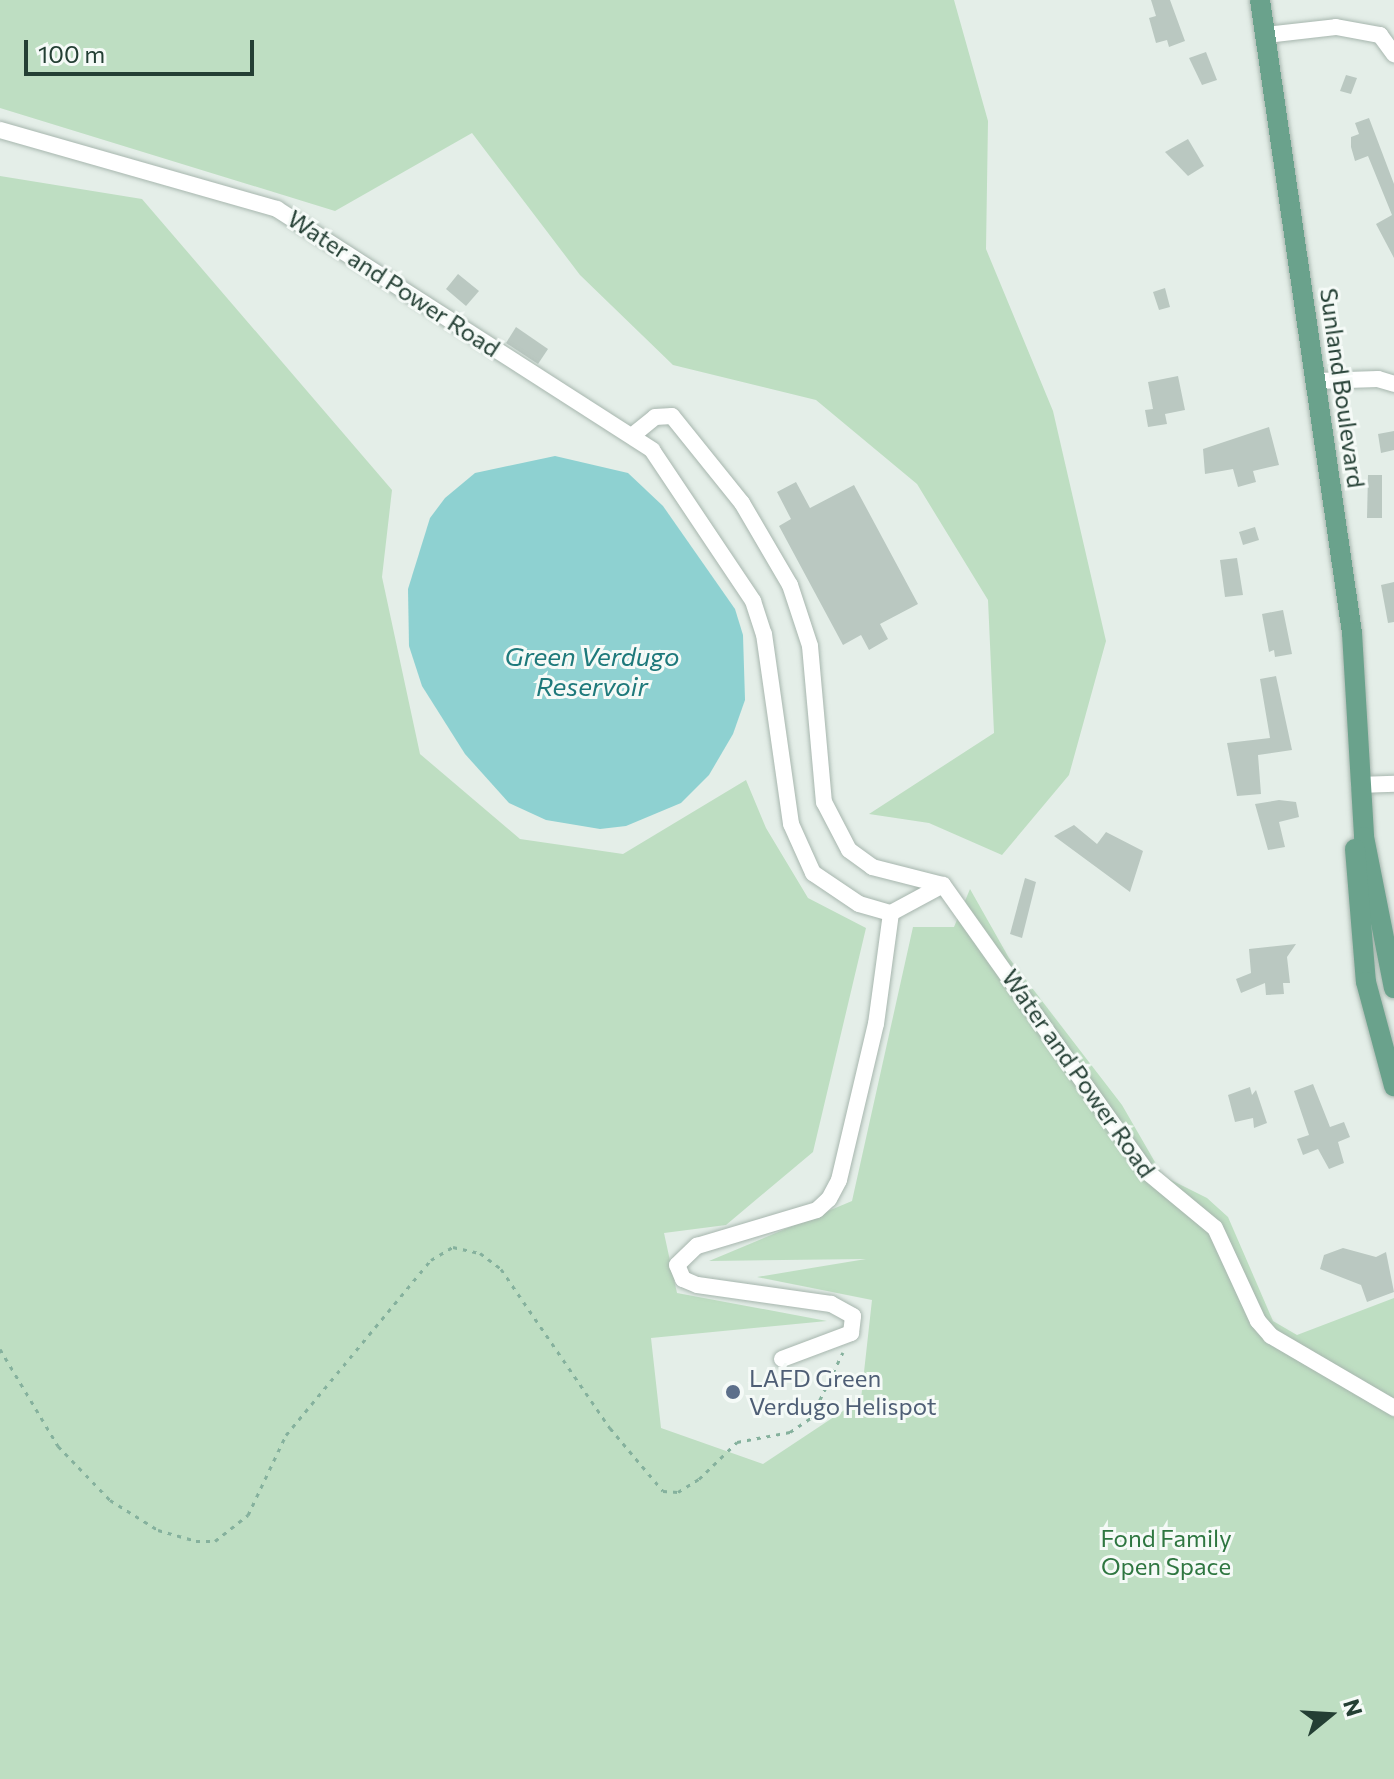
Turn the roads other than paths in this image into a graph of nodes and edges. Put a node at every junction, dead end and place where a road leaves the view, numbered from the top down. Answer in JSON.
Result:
{"nodes":[{"id":1,"x":1260,"y":0,"type":"edge"},
{"id":2,"x":1266,"y":35,"type":"junction"},
{"id":3,"x":1394,"y":54,"type":"edge"},
{"id":4,"x":0,"y":130,"type":"edge"},
{"id":5,"x":1316,"y":381,"type":"junction"},
{"id":6,"x":1394,"y":384,"type":"edge"},
{"id":7,"x":633,"y":435,"type":"junction"},
{"id":8,"x":1394,"y":784,"type":"edge"},
{"id":9,"x":1359,"y":785,"type":"junction"},
{"id":10,"x":943,"y":885,"type":"junction"},
{"id":11,"x":891,"y":913,"type":"junction"},
{"id":12,"x":1391,"y":966,"type":"edge"},
{"id":13,"x":1394,"y":988,"type":"edge"},
{"id":14,"x":1394,"y":1086,"type":"edge"},
{"id":15,"x":782,"y":1359,"type":"dead end"},
{"id":16,"x":1394,"y":1408,"type":"edge"}],
"edges":[{"from":1,"to":2,"type":"main road","name":"Sunland Boulevard"},
{"from":2,"to":3,"type":"street"},
{"from":2,"to":5,"type":"main road","name":"Sunland Boulevard"},
{"from":4,"to":7,"type":"street","name":"Water and Power Road"},
{"from":5,"to":6,"type":"street"},
{"from":5,"to":9,"type":"main road","name":"Sunland Boulevard"},
{"from":7,"to":10,"type":"street"},
{"from":7,"to":11,"type":"street","name":"Water and Power Road"},
{"from":8,"to":9,"type":"street"},
{"from":9,"to":12,"type":"main road","name":"Sunland Boulevard"},
{"from":9,"to":14,"type":"main road","name":"Sunland Boulevard"},
{"from":10,"to":11,"type":"street"},
{"from":10,"to":16,"type":"street","name":"Water and Power Road"},
{"from":11,"to":15,"type":"street"},
{"from":12,"to":13,"type":"main road","name":"Sunland Boulevard"}]}
